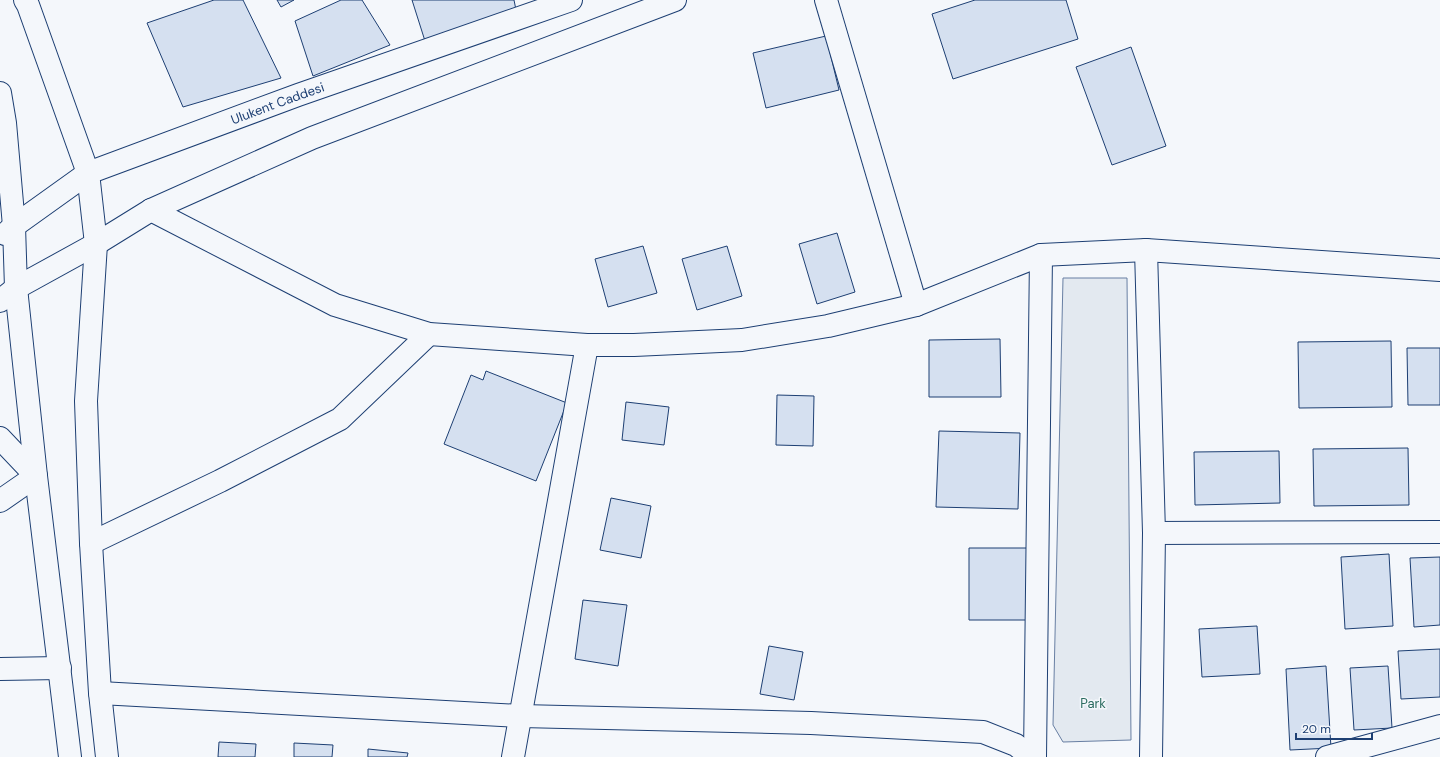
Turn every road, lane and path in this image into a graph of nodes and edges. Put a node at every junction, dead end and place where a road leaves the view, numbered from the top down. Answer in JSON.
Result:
{"nodes":[{"id":1,"x":571,"y":0,"type":"edge"},
{"id":2,"x":675,"y":0,"type":"edge"},
{"id":3,"x":826,"y":0,"type":"edge"},
{"id":4,"x":29,"y":2,"type":"edge"},
{"id":5,"x":0,"y":93,"type":"edge"},
{"id":6,"x":2,"y":122,"type":"edge"},
{"id":7,"x":88,"y":173,"type":"junction"},
{"id":8,"x":151,"y":210,"type":"junction"},
{"id":9,"x":7,"y":232,"type":"edge"},
{"id":10,"x":96,"y":244,"type":"junction"},
{"id":11,"x":1146,"y":250,"type":"junction"},
{"id":12,"x":1041,"y":256,"type":"junction"},
{"id":13,"x":1440,"y":270,"type":"edge"},
{"id":14,"x":8,"y":295,"type":"edge"},
{"id":15,"x":916,"y":305,"type":"junction"},
{"id":16,"x":429,"y":334,"type":"junction"},
{"id":17,"x":587,"y":345,"type":"junction"},
{"id":18,"x":0,"y":438,"type":"edge"},
{"id":19,"x":36,"y":476,"type":"junction"},
{"id":20,"x":0,"y":501,"type":"edge"},
{"id":21,"x":1440,"y":532,"type":"edge"},
{"id":22,"x":1154,"y":533,"type":"junction"},
{"id":23,"x":91,"y":543,"type":"junction"},
{"id":24,"x":60,"y":668,"type":"junction"},
{"id":25,"x":0,"y":669,"type":"edge"},
{"id":26,"x":100,"y":693,"type":"junction"},
{"id":27,"x":521,"y":716,"type":"junction"},
{"id":28,"x":1440,"y":726,"type":"edge"},
{"id":29,"x":70,"y":757,"type":"edge"},
{"id":30,"x":107,"y":757,"type":"edge"},
{"id":31,"x":513,"y":757,"type":"edge"},
{"id":32,"x":1031,"y":757,"type":"edge"},
{"id":33,"x":1035,"y":757,"type":"edge"},
{"id":34,"x":1151,"y":757,"type":"edge"},
{"id":35,"x":1327,"y":757,"type":"edge"}],
"edges":[{"from":1,"to":7,"type":"street","name":"Ulukent Caddesi"},
{"from":2,"to":8,"type":"street"},
{"from":3,"to":15,"type":"street"},
{"from":4,"to":7,"type":"street"},
{"from":5,"to":6,"type":"street"},
{"from":6,"to":9,"type":"street"},
{"from":7,"to":9,"type":"street","name":"Ulukent Caddesi"},
{"from":7,"to":10,"type":"street"},
{"from":8,"to":10,"type":"street"},
{"from":8,"to":16,"type":"street"},
{"from":9,"to":14,"type":"street"},
{"from":10,"to":14,"type":"street"},
{"from":10,"to":23,"type":"street"},
{"from":11,"to":12,"type":"street"},
{"from":11,"to":13,"type":"street"},
{"from":11,"to":22,"type":"street"},
{"from":12,"to":15,"type":"street"},
{"from":12,"to":33,"type":"street"},
{"from":14,"to":19,"type":"street"},
{"from":15,"to":17,"type":"street"},
{"from":16,"to":17,"type":"street"},
{"from":16,"to":23,"type":"street"},
{"from":17,"to":27,"type":"street"},
{"from":18,"to":19,"type":"street"},
{"from":19,"to":20,"type":"street"},
{"from":19,"to":24,"type":"street"},
{"from":21,"to":22,"type":"street"},
{"from":22,"to":34,"type":"street"},
{"from":23,"to":26,"type":"street"},
{"from":24,"to":25,"type":"street"},
{"from":24,"to":29,"type":"street"},
{"from":26,"to":27,"type":"street"},
{"from":26,"to":30,"type":"street"},
{"from":27,"to":31,"type":"street"},
{"from":27,"to":32,"type":"street"},
{"from":28,"to":35,"type":"street"}]}
